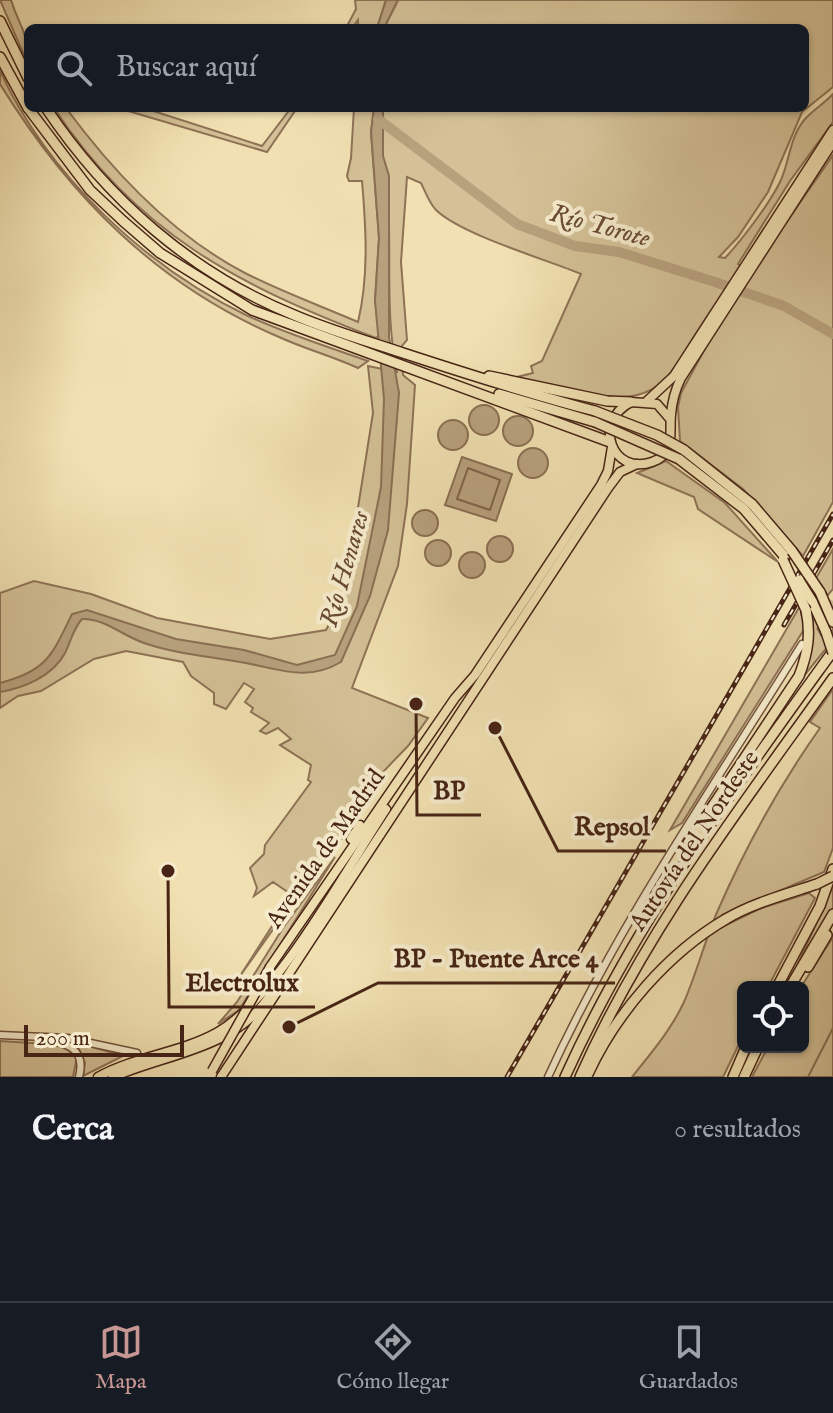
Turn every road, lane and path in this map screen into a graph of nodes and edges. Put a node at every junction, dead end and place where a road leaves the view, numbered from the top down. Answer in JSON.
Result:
{"nodes":[{"id":1,"x":0,"y":21,"type":"edge"},
{"id":2,"x":0,"y":57,"type":"edge"},
{"id":3,"x":24,"y":70,"type":"edge"},
{"id":4,"x":24,"y":101,"type":"edge"},
{"id":5,"x":31,"y":112,"type":"edge"},
{"id":6,"x":49,"y":112,"type":"edge"},
{"id":7,"x":833,"y":130,"type":"edge"},
{"id":8,"x":833,"y":142,"type":"edge"},
{"id":9,"x":745,"y":269,"type":"junction"},
{"id":10,"x":709,"y":326,"type":"junction"},
{"id":11,"x":428,"y":361,"type":"junction"},
{"id":12,"x":419,"y":370,"type":"junction"},
{"id":13,"x":647,"y":401,"type":"junction"},
{"id":14,"x":631,"y":402,"type":"junction"},
{"id":15,"x":595,"y":417,"type":"junction"},
{"id":16,"x":670,"y":419,"type":"junction"},
{"id":17,"x":611,"y":444,"type":"junction"},
{"id":18,"x":682,"y":455,"type":"junction"},
{"id":19,"x":637,"y":464,"type":"junction"},
{"id":20,"x":787,"y":556,"type":"junction"},
{"id":21,"x":833,"y":622,"type":"edge"},
{"id":22,"x":802,"y":644,"type":"dead end"},
{"id":23,"x":833,"y":652,"type":"edge"},
{"id":24,"x":475,"y":675,"type":"junction"},
{"id":25,"x":833,"y":678,"type":"edge"},
{"id":26,"x":360,"y":825,"type":"dead end"},
{"id":27,"x":833,"y":869,"type":"edge"},
{"id":28,"x":833,"y":876,"type":"edge"},
{"id":29,"x":326,"y":881,"type":"junction"},
{"id":30,"x":349,"y":881,"type":"junction"},
{"id":31,"x":657,"y":902,"type":"junction"},
{"id":32,"x":833,"y":914,"type":"edge"},
{"id":33,"x":833,"y":926,"type":"edge"},
{"id":34,"x":780,"y":981,"type":"edge"},
{"id":35,"x":795,"y":981,"type":"edge"},
{"id":36,"x":796,"y":981,"type":"edge"},
{"id":37,"x":0,"y":1035,"type":"edge"},
{"id":38,"x":9,"y":1035,"type":"junction"},
{"id":39,"x":137,"y":1053,"type":"dead end"},
{"id":40,"x":743,"y":1053,"type":"edge"},
{"id":41,"x":755,"y":1053,"type":"edge"},
{"id":42,"x":210,"y":1074,"type":"edge"},
{"id":43,"x":79,"y":1077,"type":"edge"},
{"id":44,"x":98,"y":1077,"type":"edge"},
{"id":45,"x":113,"y":1077,"type":"edge"},
{"id":46,"x":221,"y":1077,"type":"edge"},
{"id":47,"x":548,"y":1077,"type":"edge"},
{"id":48,"x":565,"y":1077,"type":"edge"},
{"id":49,"x":580,"y":1077,"type":"edge"},
{"id":50,"x":587,"y":1077,"type":"edge"},
{"id":51,"x":733,"y":1077,"type":"edge"},
{"id":52,"x":744,"y":1077,"type":"edge"}],
"edges":[{"from":1,"to":3,"type":"highway"},
{"from":2,"to":4,"type":"highway"},
{"from":5,"to":12,"type":"highway"},
{"from":6,"to":11,"type":"highway"},
{"from":7,"to":9,"type":"main road"},
{"from":8,"to":9,"type":"main road"},
{"from":9,"to":10,"type":"main road"},
{"from":10,"to":13,"type":"main road"},
{"from":10,"to":16,"type":"main road"},
{"from":11,"to":14,"type":"highway"},
{"from":11,"to":15,"type":"highway"},
{"from":12,"to":15,"type":"highway"},
{"from":12,"to":17,"type":"highway"},
{"from":13,"to":14,"type":"main road"},
{"from":13,"to":16,"type":"main road"},
{"from":14,"to":17,"type":"main road"},
{"from":15,"to":18,"type":"highway","bridge":true},
{"from":16,"to":19,"type":"main road"},
{"from":17,"to":19,"type":"main road"},
{"from":17,"to":24,"type":"main road","name":"Avenida de Madrid"},
{"from":18,"to":20,"type":"highway"},
{"from":18,"to":20,"type":"highway"},
{"from":19,"to":30,"type":"main road","name":"Avenida de Madrid"},
{"from":20,"to":21,"type":"highway","bridge":true},
{"from":20,"to":23,"type":"highway","bridge":true},
{"from":20,"to":31,"type":"highway","bridge":true},
{"from":22,"to":47,"type":"street"},
{"from":23,"to":31,"type":"highway","name":"Autovía del Nordeste"},
{"from":24,"to":29,"type":"main road","name":"Avenida de Madrid"},
{"from":24,"to":44,"type":"main road"},
{"from":25,"to":49,"type":"highway","name":"Autovía del Nordeste"},
{"from":26,"to":29,"type":"main road"},
{"from":27,"to":34,"type":"highway"},
{"from":28,"to":50,"type":"highway","bridge":true},
{"from":29,"to":42,"type":"main road","name":"Avenida de Madrid","bridge":true},
{"from":30,"to":45,"type":"main road"},
{"from":30,"to":46,"type":"main road","name":"Avenida de Madrid"},
{"from":31,"to":48,"type":"highway","name":"Autovía del Nordeste"},
{"from":32,"to":35,"type":"highway"},
{"from":33,"to":36,"type":"highway"},
{"from":37,"to":38,"type":"street"},
{"from":38,"to":39,"type":"street"},
{"from":38,"to":43,"type":"street"},
{"from":40,"to":51,"type":"highway"},
{"from":41,"to":52,"type":"highway"}]}
